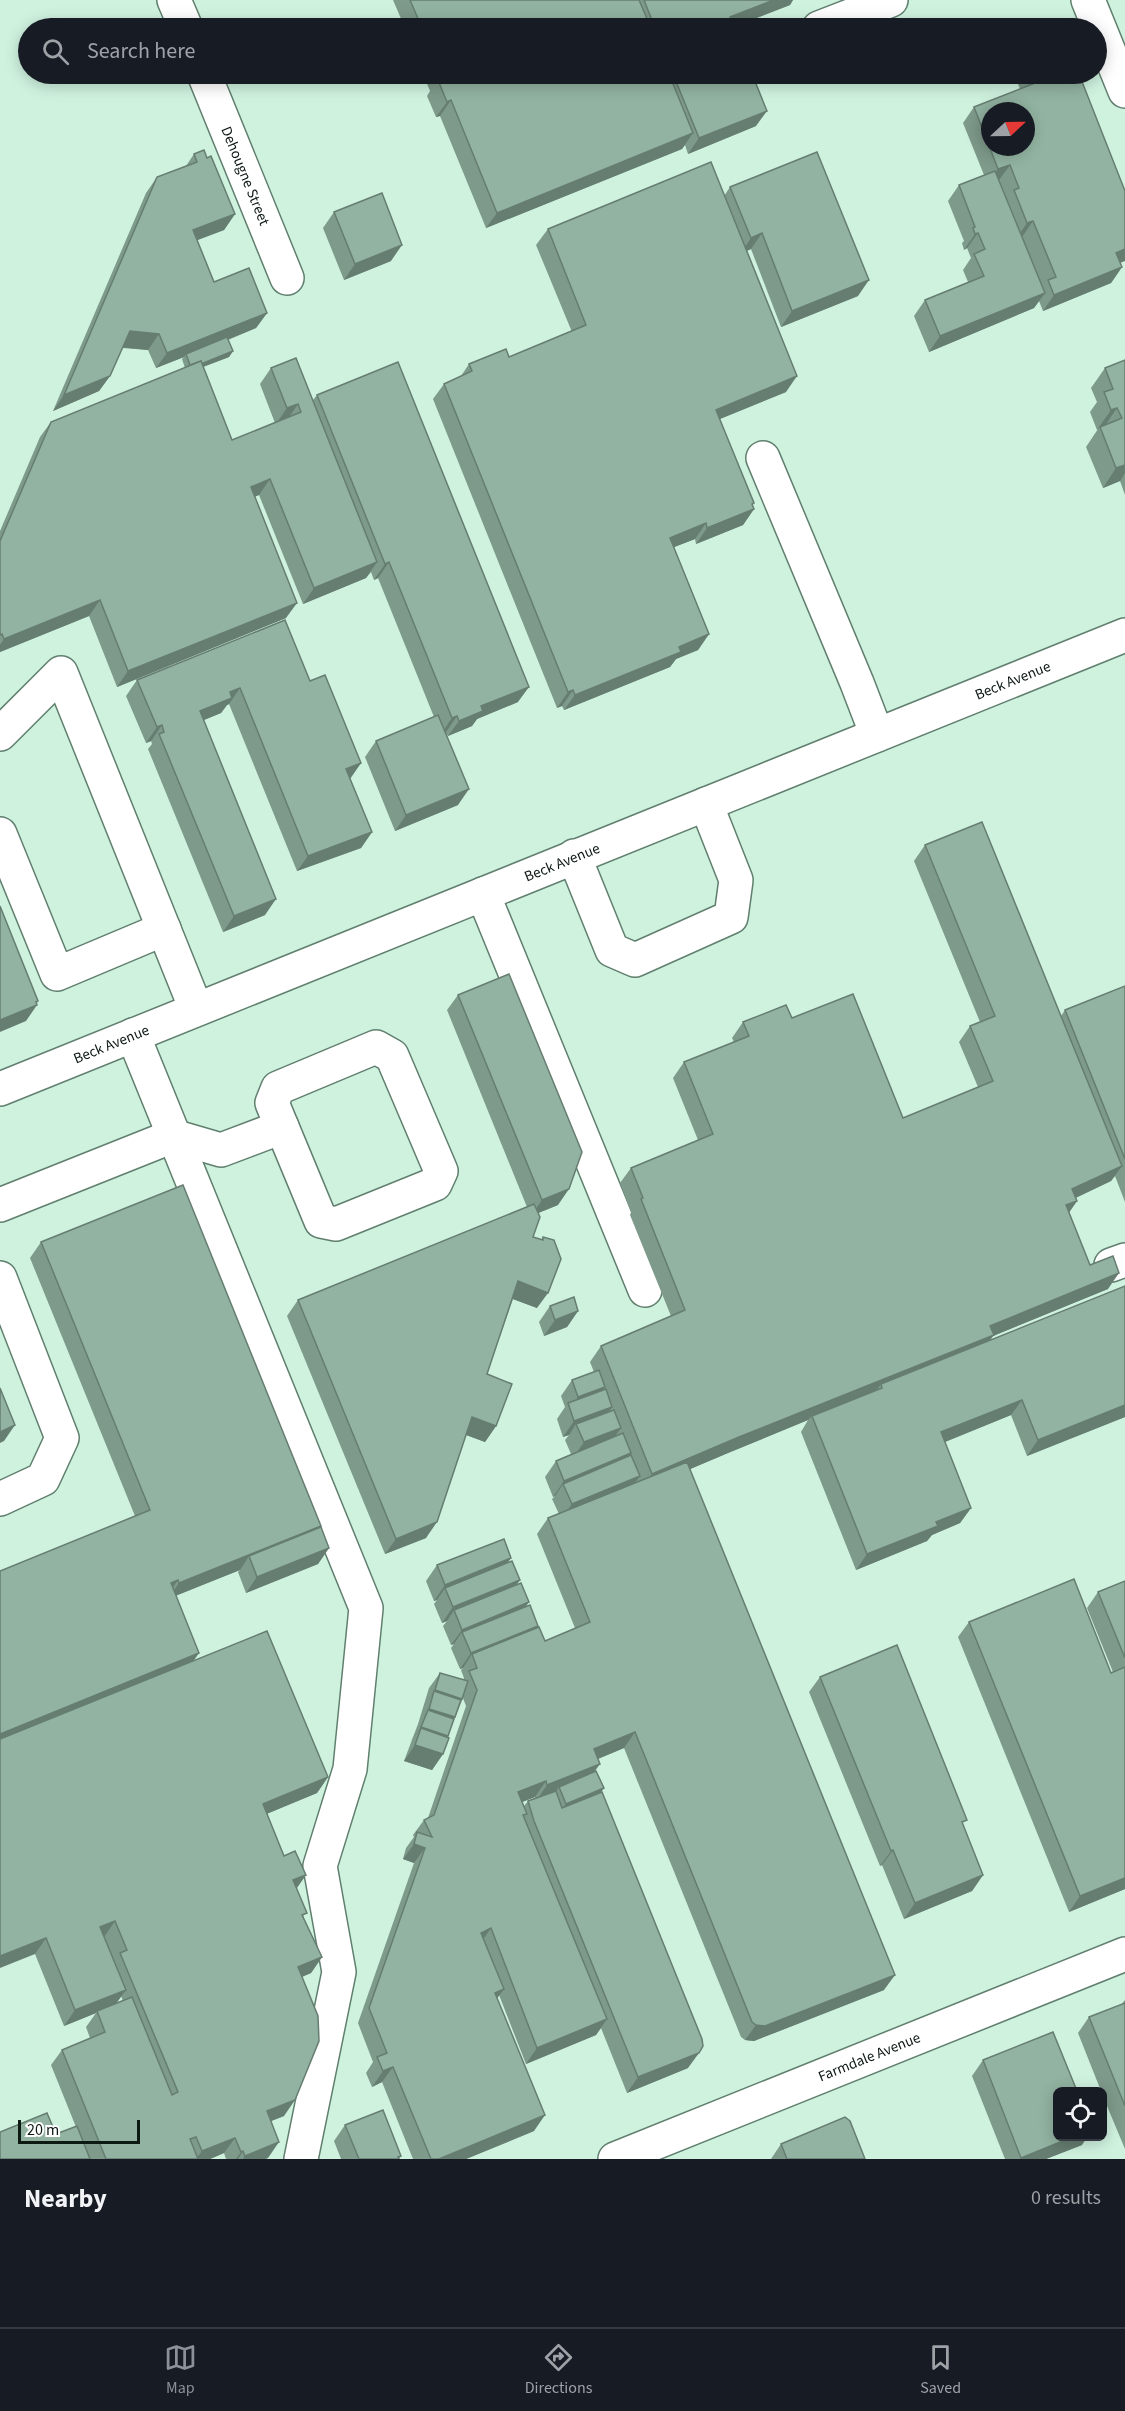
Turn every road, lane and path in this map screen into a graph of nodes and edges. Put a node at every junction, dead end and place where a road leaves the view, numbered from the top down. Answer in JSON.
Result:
{"nodes":[{"id":1,"x":174,"y":0,"type":"edge"},
{"id":2,"x":891,"y":0,"type":"edge"},
{"id":3,"x":1088,"y":0,"type":"edge"},
{"id":4,"x":182,"y":18,"type":"edge"},
{"id":5,"x":845,"y":18,"type":"edge"},
{"id":6,"x":1095,"y":18,"type":"edge"},
{"id":7,"x":1107,"y":47,"type":"edge"},
{"id":8,"x":208,"y":84,"type":"edge"},
{"id":9,"x":1125,"y":91,"type":"edge"},
{"id":10,"x":287,"y":278,"type":"dead end"},
{"id":11,"x":763,"y":458,"type":"dead end"},
{"id":12,"x":1125,"y":635,"type":"edge"},
{"id":13,"x":0,"y":734,"type":"edge"},
{"id":14,"x":877,"y":735,"type":"junction"},
{"id":15,"x":706,"y":804,"type":"junction"},
{"id":16,"x":0,"y":834,"type":"edge"},
{"id":17,"x":574,"y":856,"type":"junction"},
{"id":18,"x":483,"y":894,"type":"junction"},
{"id":19,"x":164,"y":929,"type":"junction"},
{"id":20,"x":196,"y":1009,"type":"junction"},
{"id":21,"x":133,"y":1035,"type":"junction"},
{"id":22,"x":0,"y":1089,"type":"edge"},
{"id":23,"x":282,"y":1127,"type":"junction"},
{"id":24,"x":174,"y":1136,"type":"junction"},
{"id":25,"x":0,"y":1205,"type":"edge"},
{"id":26,"x":0,"y":1278,"type":"edge"},
{"id":27,"x":645,"y":1290,"type":"dead end"},
{"id":28,"x":0,"y":1499,"type":"edge"},
{"id":29,"x":1125,"y":1954,"type":"edge"},
{"id":30,"x":301,"y":2159,"type":"edge"},
{"id":31,"x":615,"y":2159,"type":"edge"}],
"edges":[{"from":1,"to":4,"type":"street"},
{"from":2,"to":5,"type":"street"},
{"from":3,"to":6,"type":"street"},
{"from":7,"to":9,"type":"street"},
{"from":8,"to":10,"type":"street","name":"Dehougne Street"},
{"from":11,"to":14,"type":"street"},
{"from":12,"to":14,"type":"street","name":"Beck Avenue"},
{"from":13,"to":19,"type":"street"},
{"from":14,"to":15,"type":"street","name":"Beck Avenue"},
{"from":15,"to":17,"type":"street","name":"Beck Avenue"},
{"from":15,"to":17,"type":"street"},
{"from":16,"to":19,"type":"street"},
{"from":17,"to":18,"type":"street","name":"Beck Avenue"},
{"from":18,"to":20,"type":"street","name":"Beck Avenue"},
{"from":18,"to":27,"type":"street"},
{"from":19,"to":20,"type":"street"},
{"from":20,"to":21,"type":"street","name":"Beck Avenue"},
{"from":21,"to":22,"type":"street","name":"Beck Avenue"},
{"from":21,"to":24,"type":"street"},
{"from":23,"to":23,"type":"street"},
{"from":23,"to":24,"type":"street"},
{"from":24,"to":25,"type":"street"},
{"from":24,"to":30,"type":"street"},
{"from":26,"to":28,"type":"street"},
{"from":29,"to":31,"type":"street","name":"Farmdale Avenue"}]}
